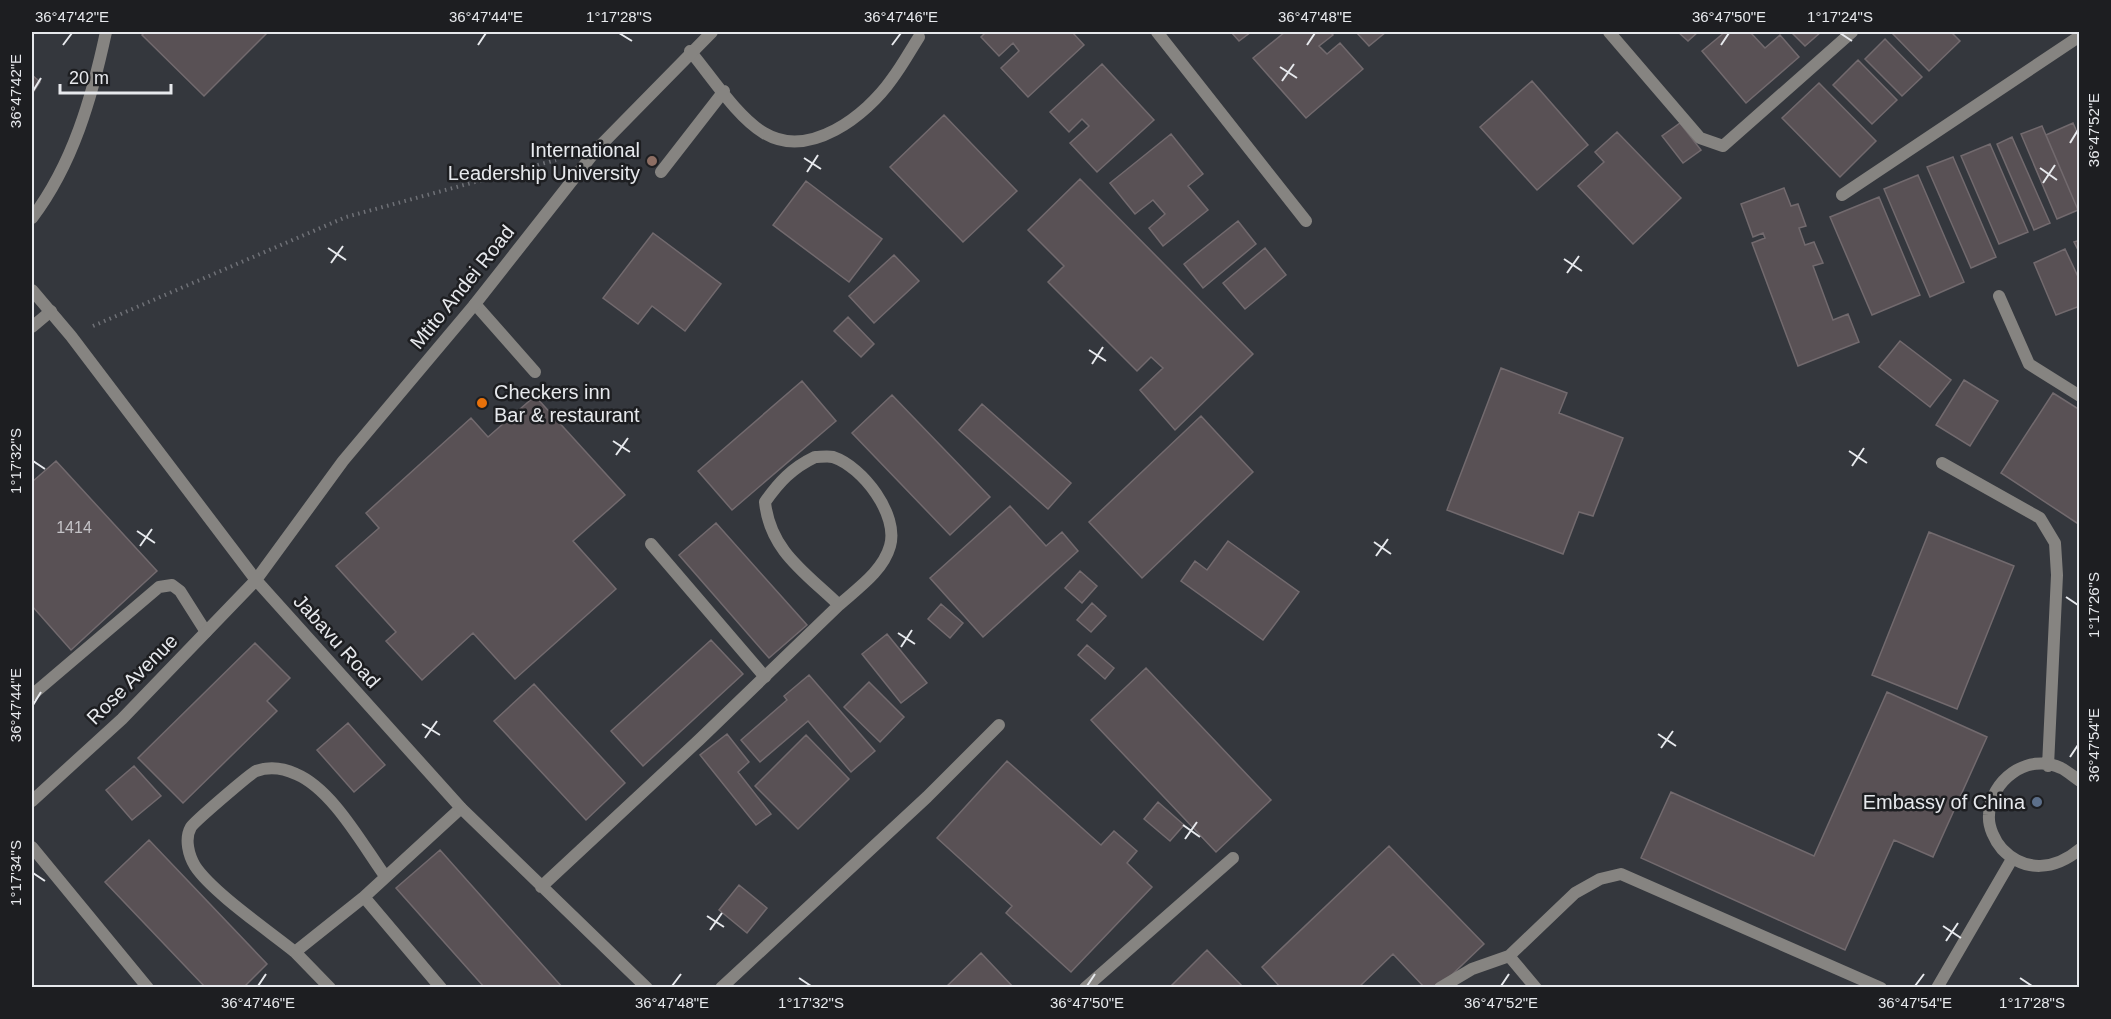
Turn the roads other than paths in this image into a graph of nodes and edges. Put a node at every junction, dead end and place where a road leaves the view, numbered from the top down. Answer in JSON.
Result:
{"nodes":[{"id":1,"x":106,"y":32,"type":"edge"},
{"id":2,"x":712,"y":32,"type":"edge"},
{"id":3,"x":1157,"y":32,"type":"edge"},
{"id":4,"x":1609,"y":32,"type":"edge"},
{"id":5,"x":1852,"y":32,"type":"edge"},
{"id":6,"x":2079,"y":36,"type":"edge"},
{"id":7,"x":919,"y":37,"type":"dead end"},
{"id":8,"x":690,"y":51,"type":"junction"},
{"id":9,"x":724,"y":91,"type":"junction"},
{"id":10,"x":662,"y":172,"type":"dead end"},
{"id":11,"x":1842,"y":195,"type":"dead end"},
{"id":12,"x":32,"y":218,"type":"edge"},
{"id":13,"x":1306,"y":221,"type":"dead end"},
{"id":14,"x":32,"y":290,"type":"edge"},
{"id":15,"x":1999,"y":296,"type":"dead end"},
{"id":16,"x":475,"y":304,"type":"junction"},
{"id":17,"x":51,"y":312,"type":"junction"},
{"id":18,"x":32,"y":327,"type":"edge"},
{"id":19,"x":535,"y":372,"type":"dead end"},
{"id":20,"x":2079,"y":396,"type":"edge"},
{"id":21,"x":1942,"y":463,"type":"dead end"},
{"id":22,"x":651,"y":544,"type":"dead end"},
{"id":23,"x":256,"y":580,"type":"junction"},
{"id":24,"x":838,"y":605,"type":"junction"},
{"id":25,"x":206,"y":632,"type":"junction"},
{"id":26,"x":765,"y":677,"type":"junction"},
{"id":27,"x":32,"y":695,"type":"edge"},
{"id":28,"x":999,"y":725,"type":"dead end"},
{"id":29,"x":2048,"y":766,"type":"junction"},
{"id":30,"x":2079,"y":782,"type":"edge"},
{"id":31,"x":32,"y":801,"type":"edge"},
{"id":32,"x":461,"y":808,"type":"junction"},
{"id":33,"x":32,"y":848,"type":"edge"},
{"id":34,"x":2079,"y":849,"type":"edge"},
{"id":35,"x":1233,"y":858,"type":"dead end"},
{"id":36,"x":2012,"y":859,"type":"junction"},
{"id":37,"x":385,"y":876,"type":"junction"},
{"id":38,"x":541,"y":887,"type":"junction"},
{"id":39,"x":364,"y":897,"type":"junction"},
{"id":40,"x":296,"y":952,"type":"junction"},
{"id":41,"x":1509,"y":956,"type":"junction"},
{"id":42,"x":148,"y":987,"type":"edge"},
{"id":43,"x":330,"y":987,"type":"edge"},
{"id":44,"x":441,"y":987,"type":"edge"},
{"id":45,"x":647,"y":987,"type":"edge"},
{"id":46,"x":721,"y":987,"type":"edge"},
{"id":47,"x":1084,"y":987,"type":"edge"},
{"id":48,"x":1440,"y":987,"type":"edge"},
{"id":49,"x":1536,"y":987,"type":"edge"},
{"id":50,"x":1881,"y":987,"type":"edge"},
{"id":51,"x":1936,"y":987,"type":"edge"}],
"edges":[{"from":1,"to":12,"type":"street"},
{"from":2,"to":8,"type":"street","name":"Mtito Andei Road"},
{"from":3,"to":13,"type":"street"},
{"from":4,"to":5,"type":"street"},
{"from":6,"to":11,"type":"street"},
{"from":7,"to":9,"type":"street"},
{"from":8,"to":9,"type":"street"},
{"from":8,"to":16,"type":"street","name":"Mtito Andei Road"},
{"from":9,"to":10,"type":"street"},
{"from":14,"to":17,"type":"street","name":"Jabavu Road"},
{"from":15,"to":20,"type":"street"},
{"from":16,"to":19,"type":"street"},
{"from":16,"to":23,"type":"street","name":"Mtito Andei Road"},
{"from":17,"to":18,"type":"street"},
{"from":17,"to":23,"type":"street","name":"Jabavu Road"},
{"from":21,"to":29,"type":"street"},
{"from":22,"to":26,"type":"street"},
{"from":23,"to":25,"type":"street","name":"Rose Avenue"},
{"from":23,"to":32,"type":"street","name":"Jabavu Road"},
{"from":24,"to":24,"type":"street"},
{"from":24,"to":26,"type":"street"},
{"from":25,"to":27,"type":"street"},
{"from":25,"to":31,"type":"street","name":"Rose Avenue"},
{"from":26,"to":38,"type":"street"},
{"from":28,"to":46,"type":"street"},
{"from":29,"to":30,"type":"street"},
{"from":29,"to":36,"type":"street"},
{"from":32,"to":37,"type":"street"},
{"from":32,"to":38,"type":"street","name":"Jabavu Road"},
{"from":33,"to":42,"type":"street"},
{"from":34,"to":36,"type":"street"},
{"from":35,"to":47,"type":"street"},
{"from":36,"to":51,"type":"street"},
{"from":37,"to":39,"type":"street"},
{"from":37,"to":40,"type":"street"},
{"from":38,"to":45,"type":"street","name":"Jabavu Road"},
{"from":39,"to":40,"type":"street"},
{"from":39,"to":44,"type":"street"},
{"from":40,"to":43,"type":"street"},
{"from":41,"to":48,"type":"street"},
{"from":41,"to":49,"type":"street"},
{"from":41,"to":50,"type":"street"}]}
